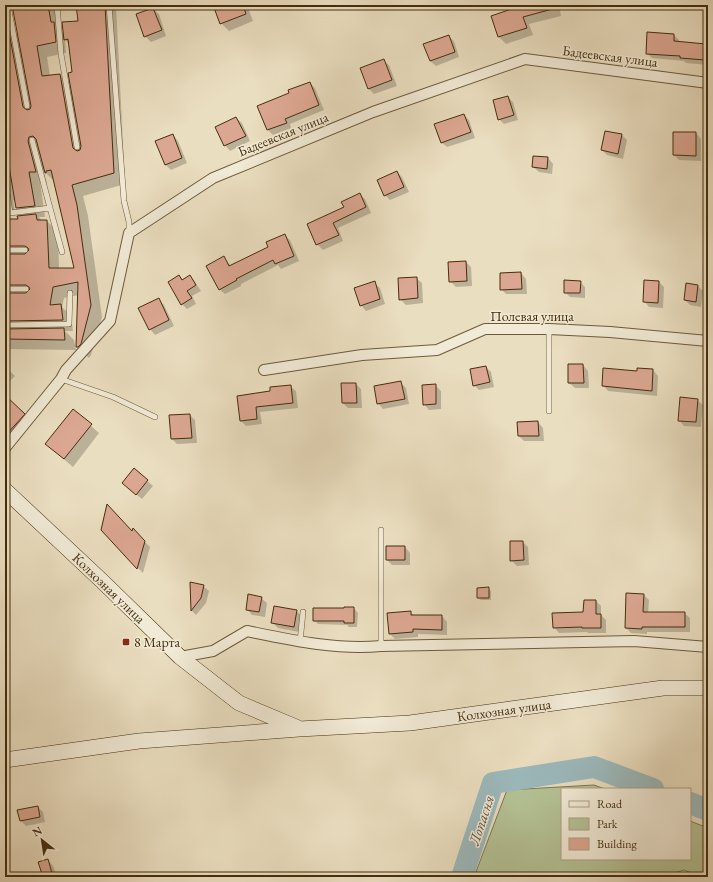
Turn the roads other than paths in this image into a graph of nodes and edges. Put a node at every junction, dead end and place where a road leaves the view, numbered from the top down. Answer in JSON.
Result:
{"nodes":[{"id":1,"x":8,"y":5,"type":"edge"},
{"id":2,"x":58,"y":5,"type":"edge"},
{"id":3,"x":109,"y":5,"type":"edge"},
{"id":4,"x":708,"y":83,"type":"edge"},
{"id":5,"x":26,"y":106,"type":"dead end"},
{"id":6,"x":32,"y":140,"type":"dead end"},
{"id":7,"x":77,"y":147,"type":"dead end"},
{"id":8,"x":5,"y":179,"type":"edge"},
{"id":9,"x":50,"y":208,"type":"junction"},
{"id":10,"x":8,"y":213,"type":"edge"},
{"id":11,"x":129,"y":233,"type":"junction"},
{"id":12,"x":5,"y":250,"type":"edge"},
{"id":13,"x":25,"y":250,"type":"dead end"},
{"id":14,"x":62,"y":252,"type":"dead end"},
{"id":15,"x":5,"y":288,"type":"edge"},
{"id":16,"x":26,"y":289,"type":"dead end"},
{"id":17,"x":70,"y":293,"type":"dead end"},
{"id":18,"x":5,"y":325,"type":"edge"},
{"id":19,"x":549,"y":329,"type":"junction"},
{"id":20,"x":708,"y":341,"type":"edge"},
{"id":21,"x":264,"y":370,"type":"dead end"},
{"id":22,"x":61,"y":379,"type":"junction"},
{"id":23,"x":549,"y":411,"type":"dead end"},
{"id":24,"x":155,"y":417,"type":"dead end"},
{"id":25,"x":5,"y":448,"type":"edge"},
{"id":26,"x":5,"y":490,"type":"edge"},
{"id":27,"x":381,"y":530,"type":"dead end"},
{"id":28,"x":303,"y":612,"type":"dead end"},
{"id":29,"x":300,"y":642,"type":"junction"},
{"id":30,"x":381,"y":646,"type":"junction"},
{"id":31,"x":708,"y":647,"type":"edge"},
{"id":32,"x":180,"y":657,"type":"junction"},
{"id":33,"x":708,"y":688,"type":"edge"},
{"id":34,"x":299,"y":729,"type":"junction"},
{"id":35,"x":5,"y":760,"type":"edge"}],
"edges":[{"from":1,"to":5,"type":"lane"},
{"from":2,"to":7,"type":"lane"},
{"from":3,"to":11,"type":"lane"},
{"from":4,"to":11,"type":"street","name":"Бадеевская улица"},
{"from":6,"to":9,"type":"lane"},
{"from":8,"to":10,"type":"lane"},
{"from":9,"to":10,"type":"lane"},
{"from":9,"to":14,"type":"lane"},
{"from":11,"to":22,"type":"street"},
{"from":12,"to":13,"type":"lane"},
{"from":15,"to":16,"type":"lane"},
{"from":17,"to":18,"type":"lane"},
{"from":19,"to":20,"type":"street","name":"Полевая улица"},
{"from":19,"to":21,"type":"street","name":"Полевая улица"},
{"from":19,"to":23,"type":"lane"},
{"from":22,"to":24,"type":"lane"},
{"from":22,"to":25,"type":"street"},
{"from":26,"to":32,"type":"main road","name":"Колхозная улица"},
{"from":27,"to":30,"type":"lane"},
{"from":28,"to":29,"type":"lane"},
{"from":29,"to":30,"type":"street"},
{"from":29,"to":32,"type":"street"},
{"from":30,"to":31,"type":"street"},
{"from":32,"to":34,"type":"main road","name":"Колхозная улица"},
{"from":33,"to":34,"type":"main road","name":"Колхозная улица"},
{"from":34,"to":35,"type":"main road","name":"Колхозная улица"}]}
